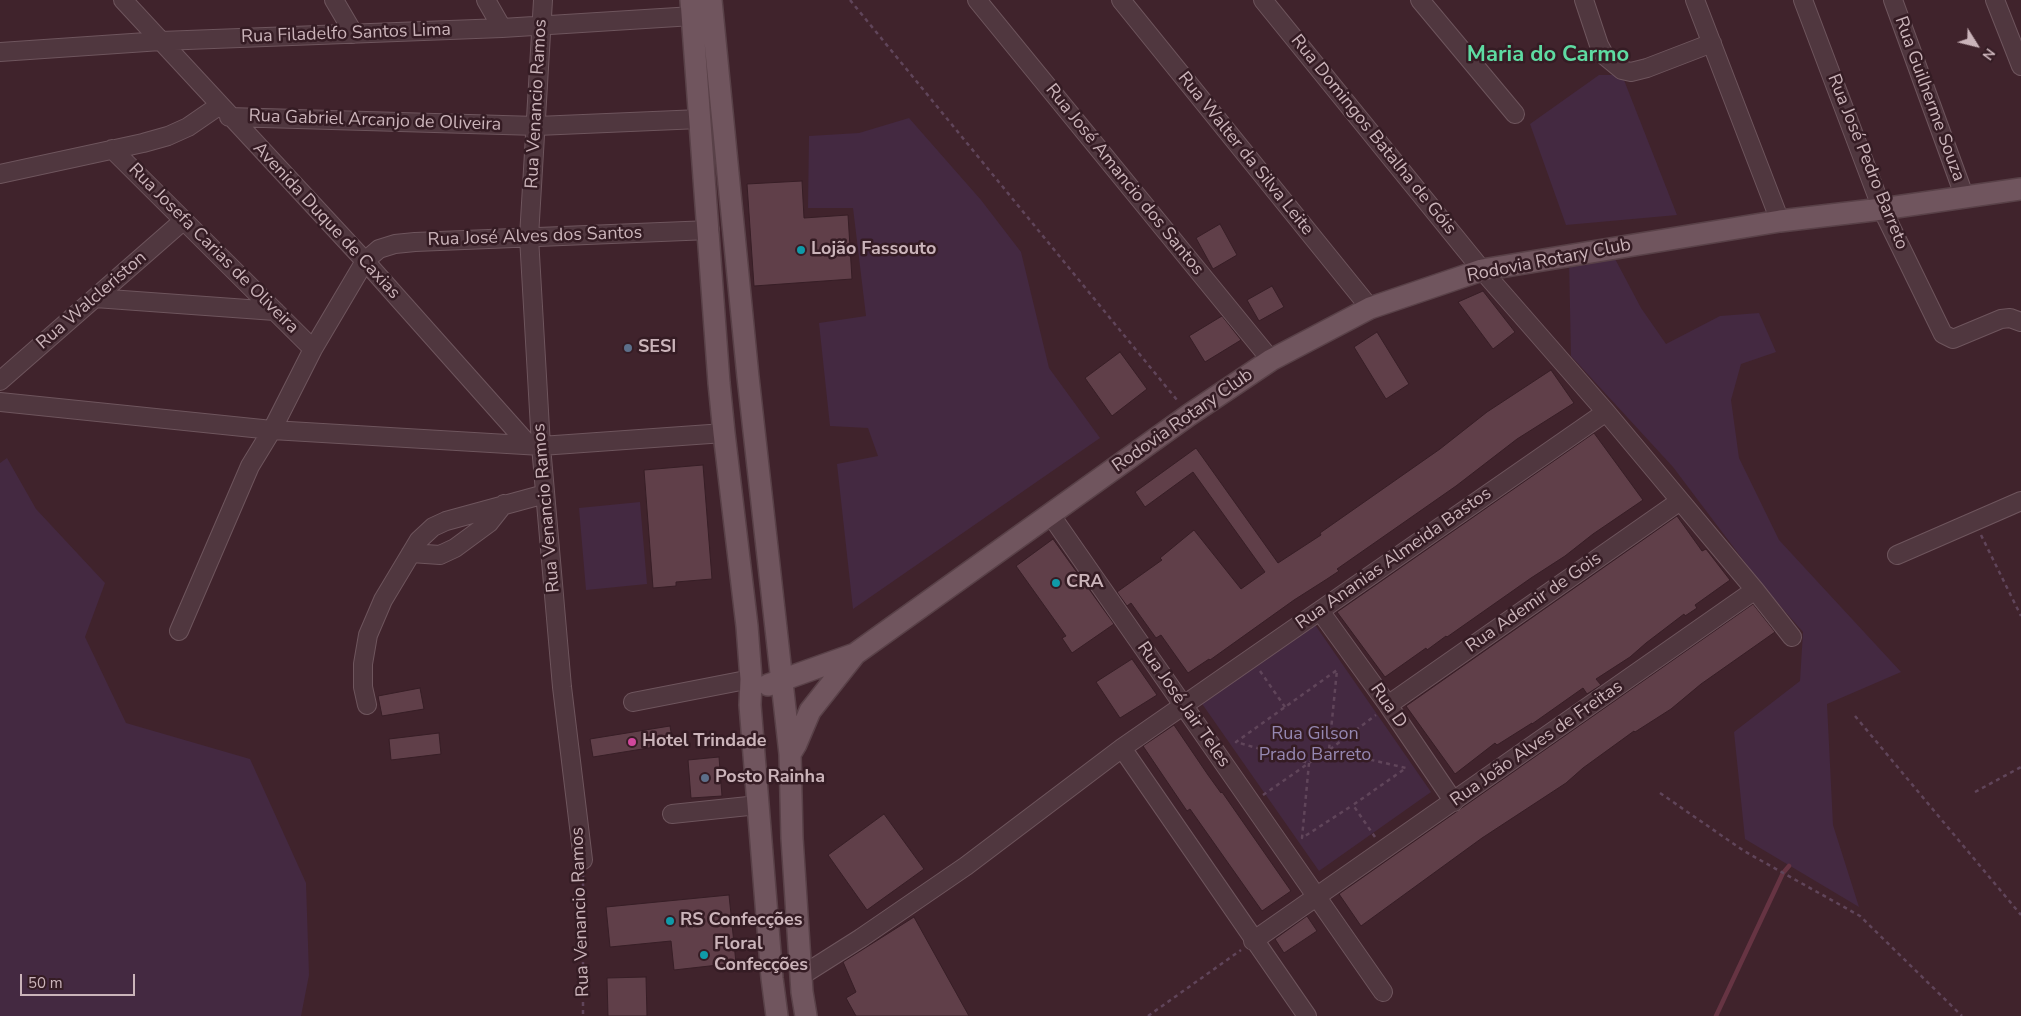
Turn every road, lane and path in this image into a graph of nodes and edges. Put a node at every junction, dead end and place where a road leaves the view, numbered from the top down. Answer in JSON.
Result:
{"nodes":[{"id":1,"x":123,"y":0,"type":"edge"},
{"id":2,"x":334,"y":0,"type":"edge"},
{"id":3,"x":486,"y":0,"type":"edge"},
{"id":4,"x":543,"y":0,"type":"edge"},
{"id":5,"x":710,"y":0,"type":"edge"},
{"id":6,"x":850,"y":0,"type":"edge"},
{"id":7,"x":977,"y":0,"type":"edge"},
{"id":8,"x":1121,"y":0,"type":"edge"},
{"id":9,"x":1263,"y":0,"type":"edge"},
{"id":10,"x":1420,"y":0,"type":"edge"},
{"id":11,"x":1584,"y":0,"type":"edge"},
{"id":12,"x":1695,"y":0,"type":"edge"},
{"id":13,"x":1803,"y":0,"type":"edge"},
{"id":14,"x":1893,"y":0,"type":"edge"},
{"id":15,"x":1995,"y":0,"type":"edge"},
{"id":16,"x":692,"y":8,"type":"edge"},
{"id":17,"x":542,"y":26,"type":"junction"},
{"id":18,"x":502,"y":28,"type":"junction"},
{"id":19,"x":354,"y":34,"type":"junction"},
{"id":20,"x":161,"y":41,"type":"junction"},
{"id":21,"x":1712,"y":42,"type":"junction"},
{"id":22,"x":0,"y":52,"type":"edge"},
{"id":23,"x":2021,"y":66,"type":"edge"},
{"id":24,"x":225,"y":111,"type":"junction"},
{"id":25,"x":1515,"y":114,"type":"dead end"},
{"id":26,"x":700,"y":119,"type":"junction"},
{"id":27,"x":536,"y":126,"type":"junction"},
{"id":28,"x":112,"y":149,"type":"junction"},
{"id":29,"x":0,"y":174,"type":"edge"},
{"id":30,"x":2021,"y":189,"type":"edge"},
{"id":31,"x":1965,"y":198,"type":"junction"},
{"id":32,"x":1882,"y":209,"type":"junction"},
{"id":33,"x":184,"y":220,"type":"junction"},
{"id":34,"x":1780,"y":221,"type":"junction"},
{"id":35,"x":710,"y":230,"type":"junction"},
{"id":36,"x":529,"y":237,"type":"junction"},
{"id":37,"x":365,"y":261,"type":"junction"},
{"id":38,"x":1482,"y":270,"type":"junction"},
{"id":39,"x":95,"y":298,"type":"junction"},
{"id":40,"x":1370,"y":308,"type":"junction"},
{"id":41,"x":275,"y":311,"type":"junction"},
{"id":42,"x":2021,"y":322,"type":"edge"},
{"id":43,"x":313,"y":349,"type":"junction"},
{"id":44,"x":1271,"y":360,"type":"junction"},
{"id":45,"x":748,"y":377,"type":"junction"},
{"id":46,"x":0,"y":381,"type":"edge"},
{"id":47,"x":719,"y":383,"type":"junction"},
{"id":48,"x":0,"y":402,"type":"edge"},
{"id":49,"x":1606,"y":412,"type":"junction"},
{"id":50,"x":1189,"y":415,"type":"junction"},
{"id":51,"x":272,"y":430,"type":"junction"},
{"id":52,"x":724,"y":433,"type":"junction"},
{"id":53,"x":534,"y":445,"type":"junction"},
{"id":54,"x":545,"y":494,"type":"junction"},
{"id":55,"x":1680,"y":501,"type":"junction"},
{"id":56,"x":2021,"y":501,"type":"edge"},
{"id":57,"x":504,"y":504,"type":"junction"},
{"id":58,"x":1050,"y":514,"type":"junction"},
{"id":59,"x":1974,"y":520,"type":"junction"},
{"id":60,"x":411,"y":553,"type":"junction"},
{"id":61,"x":1897,"y":555,"type":"dead end"},
{"id":62,"x":1755,"y":590,"type":"junction"},
{"id":63,"x":1320,"y":611,"type":"junction"},
{"id":64,"x":2021,"y":616,"type":"edge"},
{"id":65,"x":179,"y":631,"type":"dead end"},
{"id":66,"x":1792,"y":637,"type":"dead end"},
{"id":67,"x":855,"y":654,"type":"junction"},
{"id":68,"x":1251,"y":658,"type":"junction"},
{"id":69,"x":781,"y":680,"type":"junction"},
{"id":70,"x":751,"y":685,"type":"junction"},
{"id":71,"x":633,"y":702,"type":"dead end"},
{"id":72,"x":368,"y":705,"type":"dead end"},
{"id":73,"x":1388,"y":705,"type":"junction"},
{"id":74,"x":1183,"y":706,"type":"junction"},
{"id":75,"x":1285,"y":707,"type":"junction"},
{"id":76,"x":1855,"y":716,"type":"dead end"},
{"id":77,"x":1122,"y":748,"type":"junction"},
{"id":78,"x":1329,"y":750,"type":"junction"},
{"id":79,"x":790,"y":754,"type":"junction"},
{"id":80,"x":1309,"y":763,"type":"junction"},
{"id":81,"x":2021,"y":767,"type":"edge"},
{"id":82,"x":1975,"y":792,"type":"dead end"},
{"id":83,"x":1660,"y":793,"type":"dead end"},
{"id":84,"x":1261,"y":796,"type":"dead end"},
{"id":85,"x":1454,"y":802,"type":"junction"},
{"id":86,"x":758,"y":805,"type":"junction"},
{"id":87,"x":1353,"y":805,"type":"junction"},
{"id":88,"x":672,"y":814,"type":"dead end"},
{"id":89,"x":1384,"y":850,"type":"junction"},
{"id":90,"x":583,"y":860,"type":"joint"},
{"id":91,"x":1317,"y":896,"type":"junction"},
{"id":92,"x":2021,"y":915,"type":"edge"},
{"id":93,"x":1254,"y":941,"type":"junction"},
{"id":94,"x":771,"y":963,"type":"junction"},
{"id":95,"x":801,"y":967,"type":"junction"},
{"id":96,"x":1383,"y":992,"type":"dead end"},
{"id":97,"x":584,"y":1016,"type":"edge"},
{"id":98,"x":777,"y":1016,"type":"edge"},
{"id":99,"x":806,"y":1016,"type":"edge"},
{"id":100,"x":1148,"y":1016,"type":"edge"},
{"id":101,"x":1307,"y":1016,"type":"edge"},
{"id":102,"x":1962,"y":1016,"type":"edge"}],
"edges":[{"from":1,"to":20,"type":"street","name":"Avenida Duque de Caxias"},
{"from":2,"to":19,"type":"street"},
{"from":3,"to":18,"type":"street"},
{"from":4,"to":17,"type":"street","name":"Rua Venancio Ramos"},
{"from":5,"to":45,"type":"main road"},
{"from":6,"to":50,"type":"path"},
{"from":7,"to":44,"type":"street","name":"Rua José Amancio dos Santos"},
{"from":8,"to":40,"type":"street","name":"Rua Walter da Silva Leite"},
{"from":9,"to":38,"type":"street","name":"Rua Domingos Batalha de Góis"},
{"from":10,"to":25,"type":"street"},
{"from":11,"to":21,"type":"street"},
{"from":12,"to":21,"type":"street"},
{"from":13,"to":32,"type":"street","name":"Rua José Pedro Barreto"},
{"from":14,"to":31,"type":"street","name":"Rua Guilherme Souza"},
{"from":15,"to":23,"type":"street"},
{"from":16,"to":17,"type":"street","name":"Rua Filadelfo Santos Lima"},
{"from":16,"to":26,"type":"main road"},
{"from":17,"to":18,"type":"street","name":"Rua Filadelfo Santos Lima"},
{"from":17,"to":27,"type":"street","name":"Rua Venancio Ramos"},
{"from":18,"to":19,"type":"street","name":"Rua Filadelfo Santos Lima"},
{"from":19,"to":20,"type":"street","name":"Rua Filadelfo Santos Lima"},
{"from":20,"to":22,"type":"street","name":"Rua Filadelfo Santos Lima"},
{"from":20,"to":24,"type":"street","name":"Avenida Duque de Caxias"},
{"from":21,"to":34,"type":"street"},
{"from":24,"to":27,"type":"street","name":"Rua Gabriel Arcanjo de Oliveira"},
{"from":24,"to":28,"type":"street"},
{"from":24,"to":37,"type":"street","name":"Avenida Duque de Caxias"},
{"from":26,"to":27,"type":"street","name":"Rua Gabriel Arcanjo de Oliveira"},
{"from":26,"to":35,"type":"main road"},
{"from":27,"to":36,"type":"street","name":"Rua Venancio Ramos"},
{"from":28,"to":29,"type":"street"},
{"from":28,"to":33,"type":"street","name":"Rua Josefa Carias de Oliveira"},
{"from":30,"to":31,"type":"main road","name":"Rodovia Rotary Club"},
{"from":31,"to":32,"type":"main road","name":"Rodovia Rotary Club"},
{"from":32,"to":34,"type":"main road","name":"Rodovia Rotary Club"},
{"from":32,"to":42,"type":"street","name":"Rua José Pedro Barreto"},
{"from":33,"to":39,"type":"street","name":"Rua Walcleriston"},
{"from":33,"to":41,"type":"street","name":"Rua Josefa Carias de Oliveira"},
{"from":34,"to":38,"type":"main road","name":"Rodovia Rotary Club"},
{"from":35,"to":36,"type":"street","name":"Rua José Alves dos Santos"},
{"from":35,"to":47,"type":"main road"},
{"from":36,"to":37,"type":"street","name":"Rua José Alves dos Santos"},
{"from":36,"to":53,"type":"street","name":"Rua Venancio Ramos"},
{"from":37,"to":43,"type":"street"},
{"from":37,"to":53,"type":"street","name":"Avenida Duque de Caxias"},
{"from":38,"to":40,"type":"main road","name":"Rodovia Rotary Club"},
{"from":38,"to":49,"type":"street"},
{"from":39,"to":41,"type":"street"},
{"from":39,"to":46,"type":"street","name":"Rua Walcleriston"},
{"from":40,"to":44,"type":"main road","name":"Rodovia Rotary Club"},
{"from":41,"to":43,"type":"street","name":"Rua Josefa Carias de Oliveira"},
{"from":43,"to":51,"type":"street"},
{"from":44,"to":50,"type":"main road","name":"Rodovia Rotary Club"},
{"from":45,"to":47,"type":"main road"},
{"from":45,"to":69,"type":"main road"},
{"from":47,"to":52,"type":"main road"},
{"from":48,"to":51,"type":"street"},
{"from":49,"to":55,"type":"street"},
{"from":49,"to":63,"type":"street","name":"Rua Ananias Almeida Bastos"},
{"from":50,"to":58,"type":"main road","name":"Rodovia Rotary Club"},
{"from":51,"to":53,"type":"street"},
{"from":51,"to":65,"type":"street"},
{"from":52,"to":53,"type":"street"},
{"from":52,"to":70,"type":"main road"},
{"from":53,"to":54,"type":"street","name":"Rua Venancio Ramos"},
{"from":54,"to":57,"type":"street"},
{"from":54,"to":90,"type":"street","name":"Rua Venancio Ramos"},
{"from":55,"to":62,"type":"street"},
{"from":55,"to":73,"type":"street","name":"Rua Ademir de Gois"},
{"from":56,"to":59,"type":"street"},
{"from":57,"to":60,"type":"street"},
{"from":57,"to":60,"type":"street"},
{"from":58,"to":67,"type":"main road","name":"Rodovia Rotary Club"},
{"from":58,"to":74,"type":"street","name":"Rua José Jair Teles"},
{"from":59,"to":61,"type":"street"},
{"from":59,"to":64,"type":"path"},
{"from":60,"to":72,"type":"street"},
{"from":62,"to":66,"type":"street"},
{"from":62,"to":85,"type":"street","name":"Rua João Alves de Freitas"},
{"from":63,"to":68,"type":"street","name":"Rua Ananias Almeida Bastos"},
{"from":63,"to":73,"type":"street","name":"Rua D"},
{"from":67,"to":69,"type":"main road"},
{"from":67,"to":79,"type":"main road"},
{"from":68,"to":74,"type":"street","name":"Rua Ananias Almeida Bastos"},
{"from":68,"to":75,"type":"path"},
{"from":69,"to":70,"type":"main road"},
{"from":69,"to":79,"type":"main road"},
{"from":70,"to":71,"type":"street"},
{"from":70,"to":86,"type":"main road"},
{"from":73,"to":78,"type":"path"},
{"from":73,"to":85,"type":"street","name":"Rua D"},
{"from":74,"to":77,"type":"street","name":"Rua Ananias Almeida Bastos"},
{"from":74,"to":91,"type":"street","name":"Rua José Jair Teles"},
{"from":75,"to":78,"type":"path"},
{"from":75,"to":80,"type":"path"},
{"from":76,"to":92,"type":"path"},
{"from":77,"to":93,"type":"street"},
{"from":77,"to":95,"type":"street","name":"Rua Ananias Almeida Bastos"},
{"from":78,"to":80,"type":"path"},
{"from":78,"to":87,"type":"path"},
{"from":79,"to":95,"type":"main road"},
{"from":80,"to":84,"type":"path"},
{"from":80,"to":87,"type":"path"},
{"from":81,"to":82,"type":"path"},
{"from":83,"to":102,"type":"path"},
{"from":85,"to":89,"type":"street","name":"Rua João Alves de Freitas"},
{"from":86,"to":88,"type":"street"},
{"from":86,"to":94,"type":"main road"},
{"from":87,"to":89,"type":"path"},
{"from":89,"to":91,"type":"street","name":"Rua João Alves de Freitas"},
{"from":90,"to":97,"type":"path","name":"Rua Venancio Ramos"},
{"from":91,"to":93,"type":"street","name":"Rua João Alves de Freitas"},
{"from":91,"to":96,"type":"street","name":"Rua José Jair Teles"},
{"from":93,"to":100,"type":"path"},
{"from":93,"to":101,"type":"street"},
{"from":94,"to":95,"type":"main road"},
{"from":94,"to":98,"type":"main road"},
{"from":95,"to":99,"type":"main road"}]}
